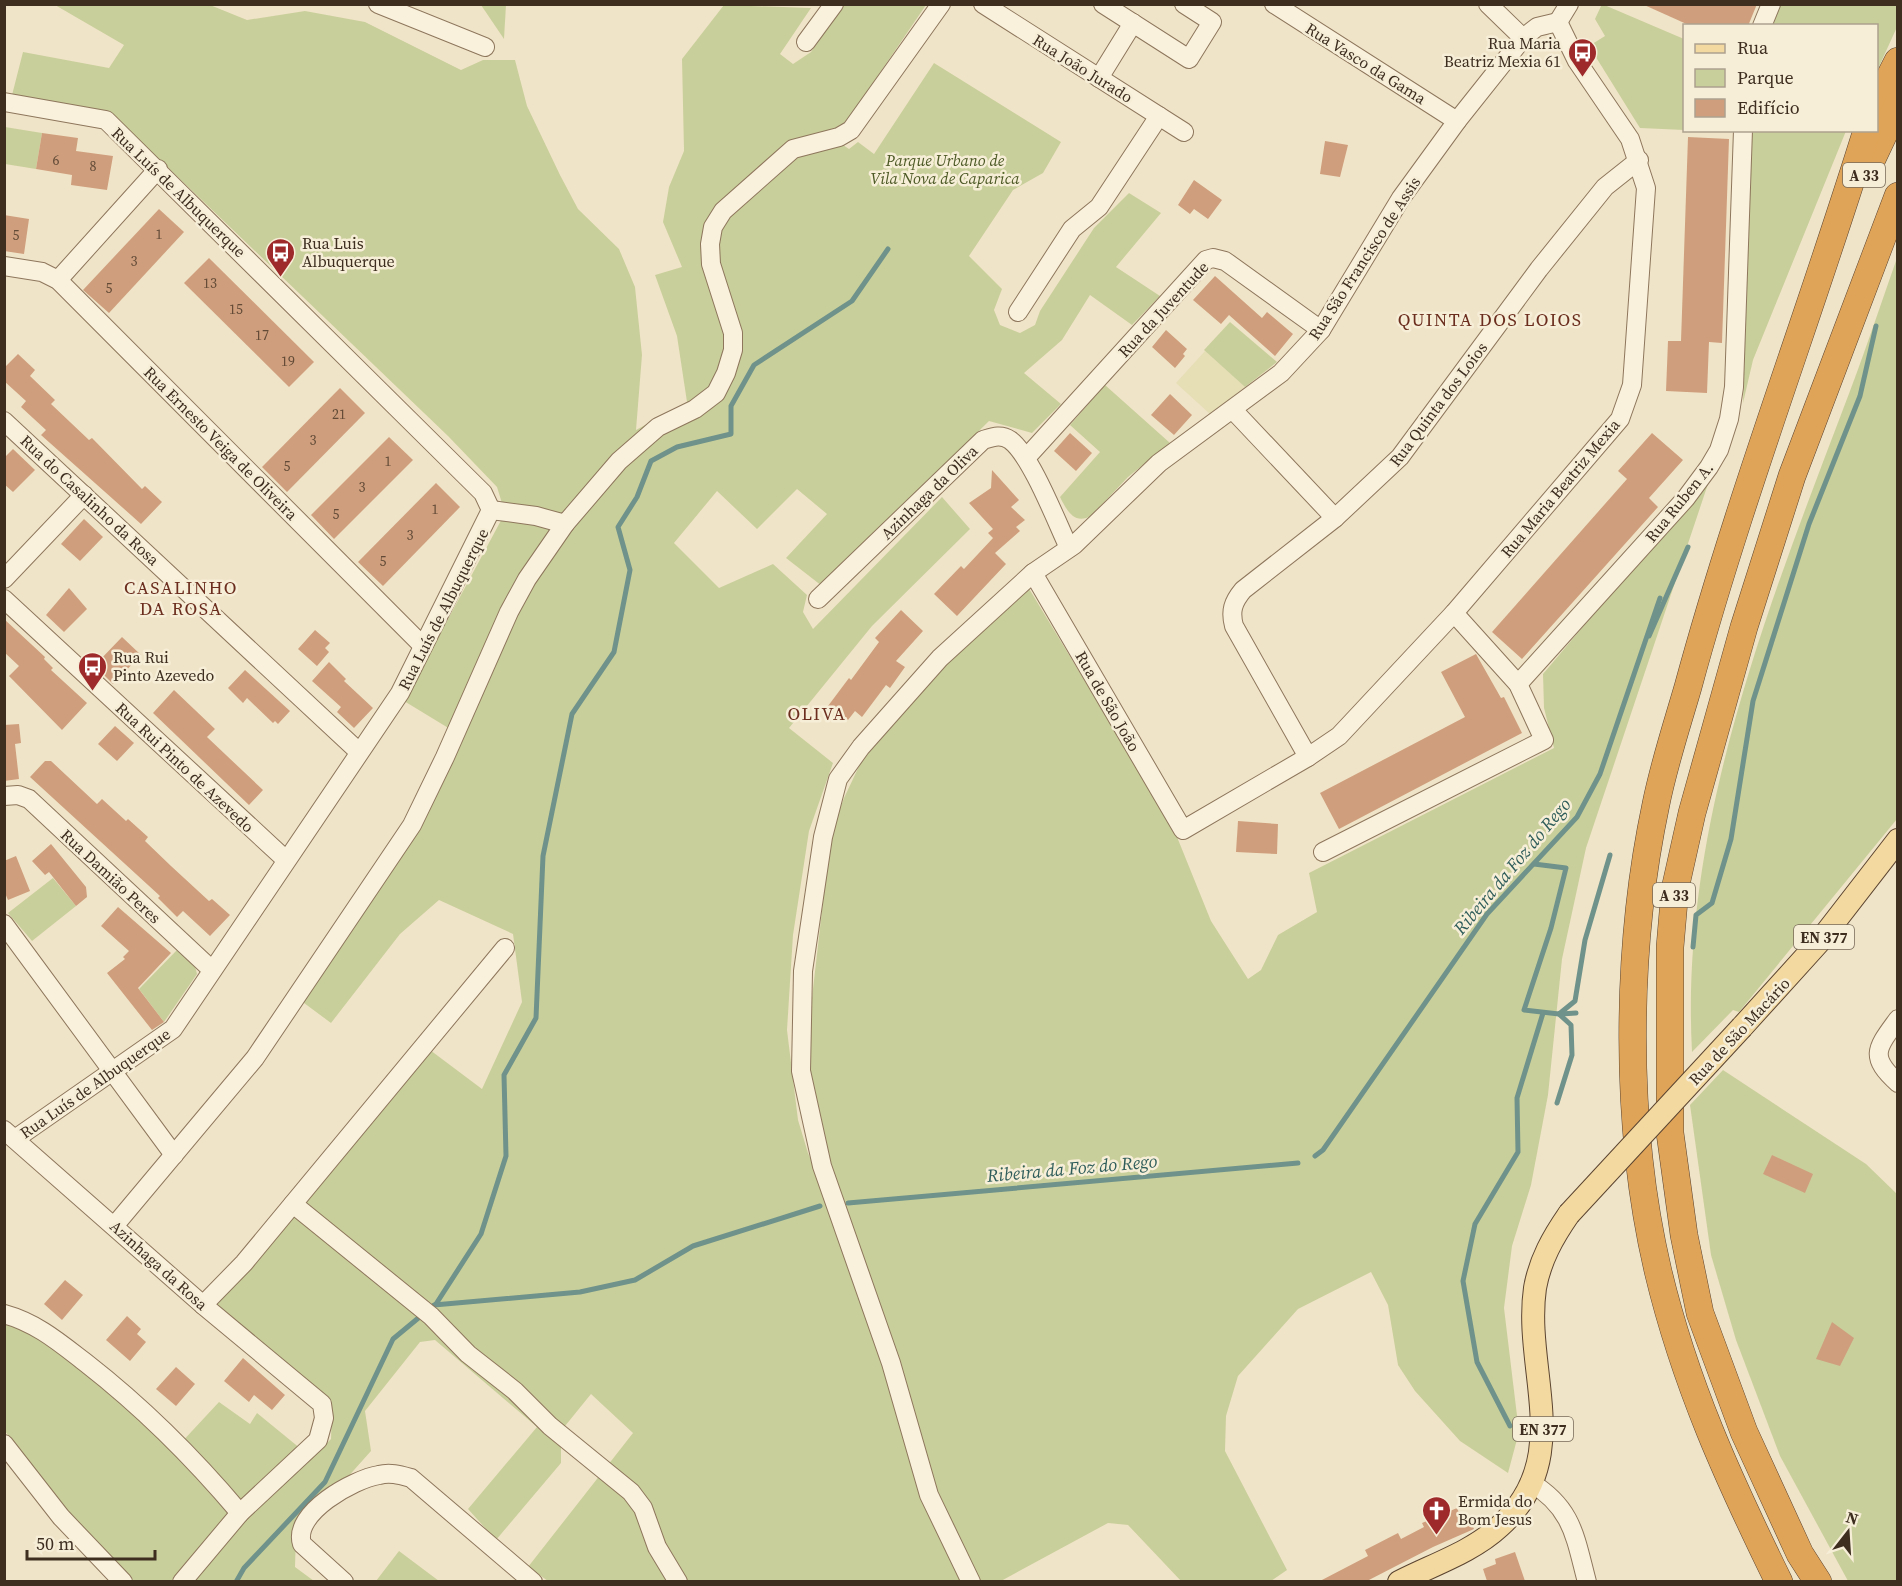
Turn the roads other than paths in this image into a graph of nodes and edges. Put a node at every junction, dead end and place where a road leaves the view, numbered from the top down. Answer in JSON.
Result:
{"nodes":[{"id":1,"x":378,"y":4,"type":"edge"},
{"id":2,"x":834,"y":4,"type":"edge"},
{"id":3,"x":941,"y":4,"type":"edge"},
{"id":4,"x":982,"y":4,"type":"edge"},
{"id":5,"x":1103,"y":4,"type":"edge"},
{"id":6,"x":1184,"y":4,"type":"edge"},
{"id":7,"x":1274,"y":4,"type":"edge"},
{"id":8,"x":1488,"y":4,"type":"edge"},
{"id":9,"x":1569,"y":4,"type":"edge"},
{"id":10,"x":1772,"y":4,"type":"edge"},
{"id":11,"x":1558,"y":22,"type":"junction"},
{"id":12,"x":1133,"y":23,"type":"junction"},
{"id":13,"x":1763,"y":24,"type":"edge"},
{"id":14,"x":1523,"y":38,"type":"junction"},
{"id":15,"x":806,"y":42,"type":"dead end"},
{"id":16,"x":485,"y":47,"type":"dead end"},
{"id":17,"x":1898,"y":60,"type":"edge"},
{"id":18,"x":1099,"y":78,"type":"junction"},
{"id":19,"x":1878,"y":100,"type":"edge"},
{"id":20,"x":4,"y":102,"type":"edge"},
{"id":21,"x":1898,"y":104,"type":"edge"},
{"id":22,"x":1159,"y":116,"type":"junction"},
{"id":23,"x":1457,"y":121,"type":"junction"},
{"id":24,"x":1184,"y":132,"type":"dead end"},
{"id":25,"x":1743,"y":132,"type":"edge"},
{"id":26,"x":1866,"y":132,"type":"edge"},
{"id":27,"x":1639,"y":160,"type":"junction"},
{"id":28,"x":158,"y":169,"type":"junction"},
{"id":29,"x":1895,"y":204,"type":"edge"},
{"id":30,"x":1831,"y":247,"type":"junction"},
{"id":31,"x":4,"y":266,"type":"edge"},
{"id":32,"x":58,"y":280,"type":"junction"},
{"id":33,"x":1018,"y":312,"type":"dead end"},
{"id":34,"x":1321,"y":330,"type":"junction"},
{"id":35,"x":1233,"y":410,"type":"junction"},
{"id":36,"x":4,"y":421,"type":"edge"},
{"id":37,"x":1026,"y":458,"type":"junction"},
{"id":38,"x":84,"y":495,"type":"junction"},
{"id":39,"x":491,"y":510,"type":"junction"},
{"id":40,"x":1335,"y":518,"type":"junction"},
{"id":41,"x":565,"y":524,"type":"junction"},
{"id":42,"x":1069,"y":548,"type":"junction"},
{"id":43,"x":1033,"y":573,"type":"junction"},
{"id":44,"x":4,"y":579,"type":"edge"},
{"id":45,"x":4,"y":599,"type":"edge"},
{"id":46,"x":818,"y":599,"type":"dead end"},
{"id":47,"x":1454,"y":613,"type":"junction"},
{"id":48,"x":423,"y":645,"type":"junction"},
{"id":49,"x":1518,"y":684,"type":"junction"},
{"id":50,"x":359,"y":752,"type":"junction"},
{"id":51,"x":1308,"y":757,"type":"junction"},
{"id":52,"x":4,"y":796,"type":"edge"},
{"id":53,"x":1183,"y":830,"type":"joint"},
{"id":54,"x":1898,"y":840,"type":"edge"},
{"id":55,"x":1323,"y":852,"type":"dead end"},
{"id":56,"x":286,"y":860,"type":"junction"},
{"id":57,"x":4,"y":924,"type":"edge"},
{"id":58,"x":505,"y":948,"type":"dead end"},
{"id":59,"x":212,"y":970,"type":"junction"},
{"id":60,"x":1898,"y":1019,"type":"edge"},
{"id":61,"x":112,"y":1070,"type":"junction"},
{"id":62,"x":1898,"y":1083,"type":"edge"},
{"id":63,"x":10,"y":1135,"type":"edge"},
{"id":64,"x":174,"y":1155,"type":"junction"},
{"id":65,"x":293,"y":1204,"type":"junction"},
{"id":66,"x":115,"y":1225,"type":"junction"},
{"id":67,"x":203,"y":1305,"type":"junction"},
{"id":68,"x":4,"y":1314,"type":"edge"},
{"id":69,"x":4,"y":1444,"type":"edge"},
{"id":70,"x":1530,"y":1482,"type":"junction"},
{"id":71,"x":240,"y":1513,"type":"junction"},
{"id":72,"x":123,"y":1581,"type":"edge"},
{"id":73,"x":182,"y":1581,"type":"edge"},
{"id":74,"x":344,"y":1581,"type":"edge"},
{"id":75,"x":533,"y":1581,"type":"edge"},
{"id":76,"x":678,"y":1581,"type":"edge"},
{"id":77,"x":971,"y":1581,"type":"edge"},
{"id":78,"x":1399,"y":1581,"type":"edge"},
{"id":79,"x":1587,"y":1581,"type":"edge"},
{"id":80,"x":1779,"y":1581,"type":"edge"},
{"id":81,"x":1818,"y":1581,"type":"edge"}],
"edges":[{"from":1,"to":16,"type":"street"},
{"from":2,"to":15,"type":"street"},
{"from":3,"to":41,"type":"street"},
{"from":4,"to":18,"type":"street","name":"Rua João Jurado"},
{"from":5,"to":12,"type":"street"},
{"from":6,"to":12,"type":"street"},
{"from":7,"to":23,"type":"street","name":"Rua Vasco da Gama"},
{"from":8,"to":14,"type":"street"},
{"from":9,"to":11,"type":"street"},
{"from":10,"to":13,"type":"street"},
{"from":11,"to":14,"type":"street","name":"Rua São Francisco de Assis"},
{"from":11,"to":27,"type":"street","name":"Rua Maria Beatriz Mexia"},
{"from":12,"to":18,"type":"street"},
{"from":14,"to":23,"type":"street","name":"Rua São Francisco de Assis"},
{"from":17,"to":19,"type":"highway"},
{"from":18,"to":22,"type":"street","name":"Rua João Jurado"},
{"from":20,"to":28,"type":"street","name":"Rua Luís de Albuquerque"},
{"from":21,"to":30,"type":"highway","number":"A 33"},
{"from":22,"to":24,"type":"street","name":"Rua João Jurado"},
{"from":22,"to":33,"type":"street"},
{"from":23,"to":34,"type":"street","name":"Rua São Francisco de Assis"},
{"from":25,"to":49,"type":"street","name":"Rua Ruben A."},
{"from":26,"to":30,"type":"highway"},
{"from":27,"to":40,"type":"street","name":"Rua Quinta dos Loios"},
{"from":27,"to":47,"type":"street","name":"Rua Maria Beatriz Mexia"},
{"from":28,"to":32,"type":"street"},
{"from":28,"to":39,"type":"street","name":"Rua Luís de Albuquerque"},
{"from":29,"to":81,"type":"highway","number":"A 33"},
{"from":30,"to":80,"type":"highway","number":"A 33"},
{"from":31,"to":32,"type":"street","name":"Rua Ernesto Veiga de Oliveira"},
{"from":32,"to":48,"type":"street","name":"Rua Ernesto Veiga de Oliveira"},
{"from":34,"to":35,"type":"street","name":"Rua São Francisco de Assis"},
{"from":34,"to":37,"type":"street","name":"Rua da Juventude"},
{"from":35,"to":40,"type":"street"},
{"from":35,"to":42,"type":"street","name":"Rua São Francisco de Assis"},
{"from":36,"to":38,"type":"street","name":"Rua do Casalinho da Rosa"},
{"from":37,"to":42,"type":"street","name":"Azinhaga da Oliva"},
{"from":37,"to":46,"type":"street","name":"Azinhaga da Oliva"},
{"from":38,"to":44,"type":"street"},
{"from":38,"to":50,"type":"street","name":"Rua do Casalinho da Rosa"},
{"from":39,"to":41,"type":"street"},
{"from":39,"to":48,"type":"street","name":"Rua Luís de Albuquerque"},
{"from":40,"to":51,"type":"street","name":"Rua Quinta dos Loios"},
{"from":41,"to":64,"type":"street"},
{"from":42,"to":43,"type":"street","name":"Rua São Francisco de Assis"},
{"from":43,"to":53,"type":"street","name":"Rua de São João"},
{"from":43,"to":77,"type":"street","name":"Rua São Francisco de Assis"},
{"from":45,"to":56,"type":"street","name":"Rua Rui Pinto de Azevedo"},
{"from":47,"to":49,"type":"street"},
{"from":47,"to":51,"type":"street","name":"Rua Maria Beatriz Mexia"},
{"from":48,"to":50,"type":"street","name":"Rua Luís de Albuquerque"},
{"from":49,"to":55,"type":"street"},
{"from":50,"to":56,"type":"street","name":"Rua Luís de Albuquerque"},
{"from":51,"to":53,"type":"street","name":"Rua Maria Beatriz Mexia"},
{"from":52,"to":59,"type":"street","name":"Rua Damião Peres"},
{"from":54,"to":70,"type":"main road","name":"Rua de São Macário","number":"EN 377","bridge":true},
{"from":56,"to":59,"type":"street","name":"Rua Luís de Albuquerque"},
{"from":57,"to":61,"type":"street"},
{"from":58,"to":65,"type":"street"},
{"from":59,"to":61,"type":"street","name":"Rua Luís de Albuquerque"},
{"from":60,"to":62,"type":"street"},
{"from":61,"to":63,"type":"street","name":"Rua Luís de Albuquerque"},
{"from":61,"to":64,"type":"street"},
{"from":63,"to":66,"type":"street","name":"Azinhaga da Rosa"},
{"from":64,"to":66,"type":"street"},
{"from":65,"to":67,"type":"street"},
{"from":65,"to":76,"type":"street"},
{"from":66,"to":67,"type":"street","name":"Azinhaga da Rosa"},
{"from":67,"to":71,"type":"street","name":"Azinhaga da Rosa"},
{"from":68,"to":71,"type":"street"},
{"from":69,"to":72,"type":"street"},
{"from":70,"to":78,"type":"main road","number":"EN 377"},
{"from":70,"to":79,"type":"street"},
{"from":71,"to":73,"type":"street"},
{"from":74,"to":75,"type":"street"}]}
